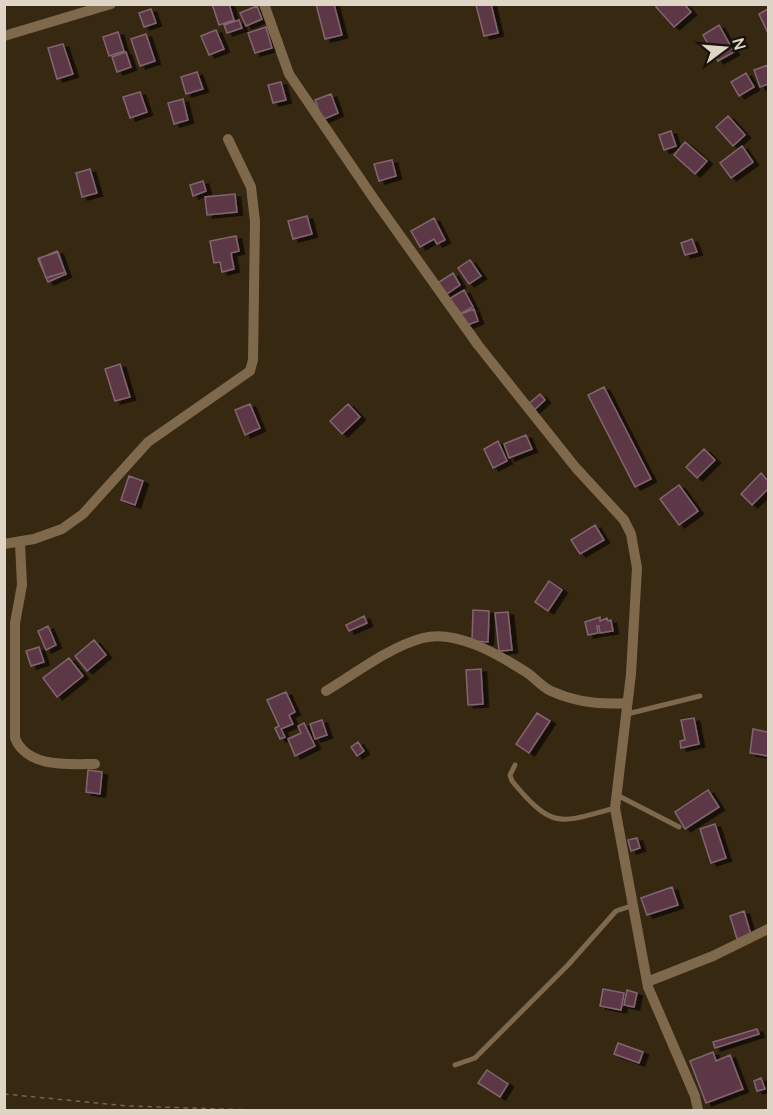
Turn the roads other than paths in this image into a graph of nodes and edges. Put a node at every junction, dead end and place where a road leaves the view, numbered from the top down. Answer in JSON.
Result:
{"nodes":[{"id":1,"x":111,"y":4,"type":"edge"},
{"id":2,"x":264,"y":4,"type":"edge"},
{"id":3,"x":4,"y":36,"type":"edge"},
{"id":4,"x":228,"y":139,"type":"dead end"},
{"id":5,"x":20,"y":543,"type":"junction"},
{"id":6,"x":4,"y":544,"type":"edge"},
{"id":7,"x":326,"y":691,"type":"dead end"},
{"id":8,"x":700,"y":696,"type":"dead end"},
{"id":9,"x":627,"y":703,"type":"junction"},
{"id":10,"x":626,"y":715,"type":"junction"},
{"id":11,"x":95,"y":764,"type":"dead end"},
{"id":12,"x":515,"y":765,"type":"dead end"},
{"id":13,"x":617,"y":794,"type":"junction"},
{"id":14,"x":615,"y":808,"type":"junction"},
{"id":15,"x":679,"y":827,"type":"dead end"},
{"id":16,"x":631,"y":906,"type":"junction"},
{"id":17,"x":768,"y":929,"type":"edge"},
{"id":18,"x":647,"y":982,"type":"junction"},
{"id":19,"x":455,"y":1065,"type":"dead end"},
{"id":20,"x":698,"y":1110,"type":"edge"}],
"edges":[{"from":1,"to":3,"type":"street"},
{"from":2,"to":9,"type":"street"},
{"from":4,"to":5,"type":"street"},
{"from":5,"to":6,"type":"street"},
{"from":5,"to":11,"type":"street"},
{"from":7,"to":9,"type":"street"},
{"from":8,"to":10,"type":"lane"},
{"from":9,"to":10,"type":"street"},
{"from":10,"to":13,"type":"street"},
{"from":12,"to":14,"type":"lane"},
{"from":13,"to":14,"type":"street"},
{"from":13,"to":15,"type":"lane"},
{"from":14,"to":16,"type":"street"},
{"from":16,"to":18,"type":"street"},
{"from":16,"to":19,"type":"lane"},
{"from":17,"to":18,"type":"street"},
{"from":18,"to":20,"type":"street"}]}
